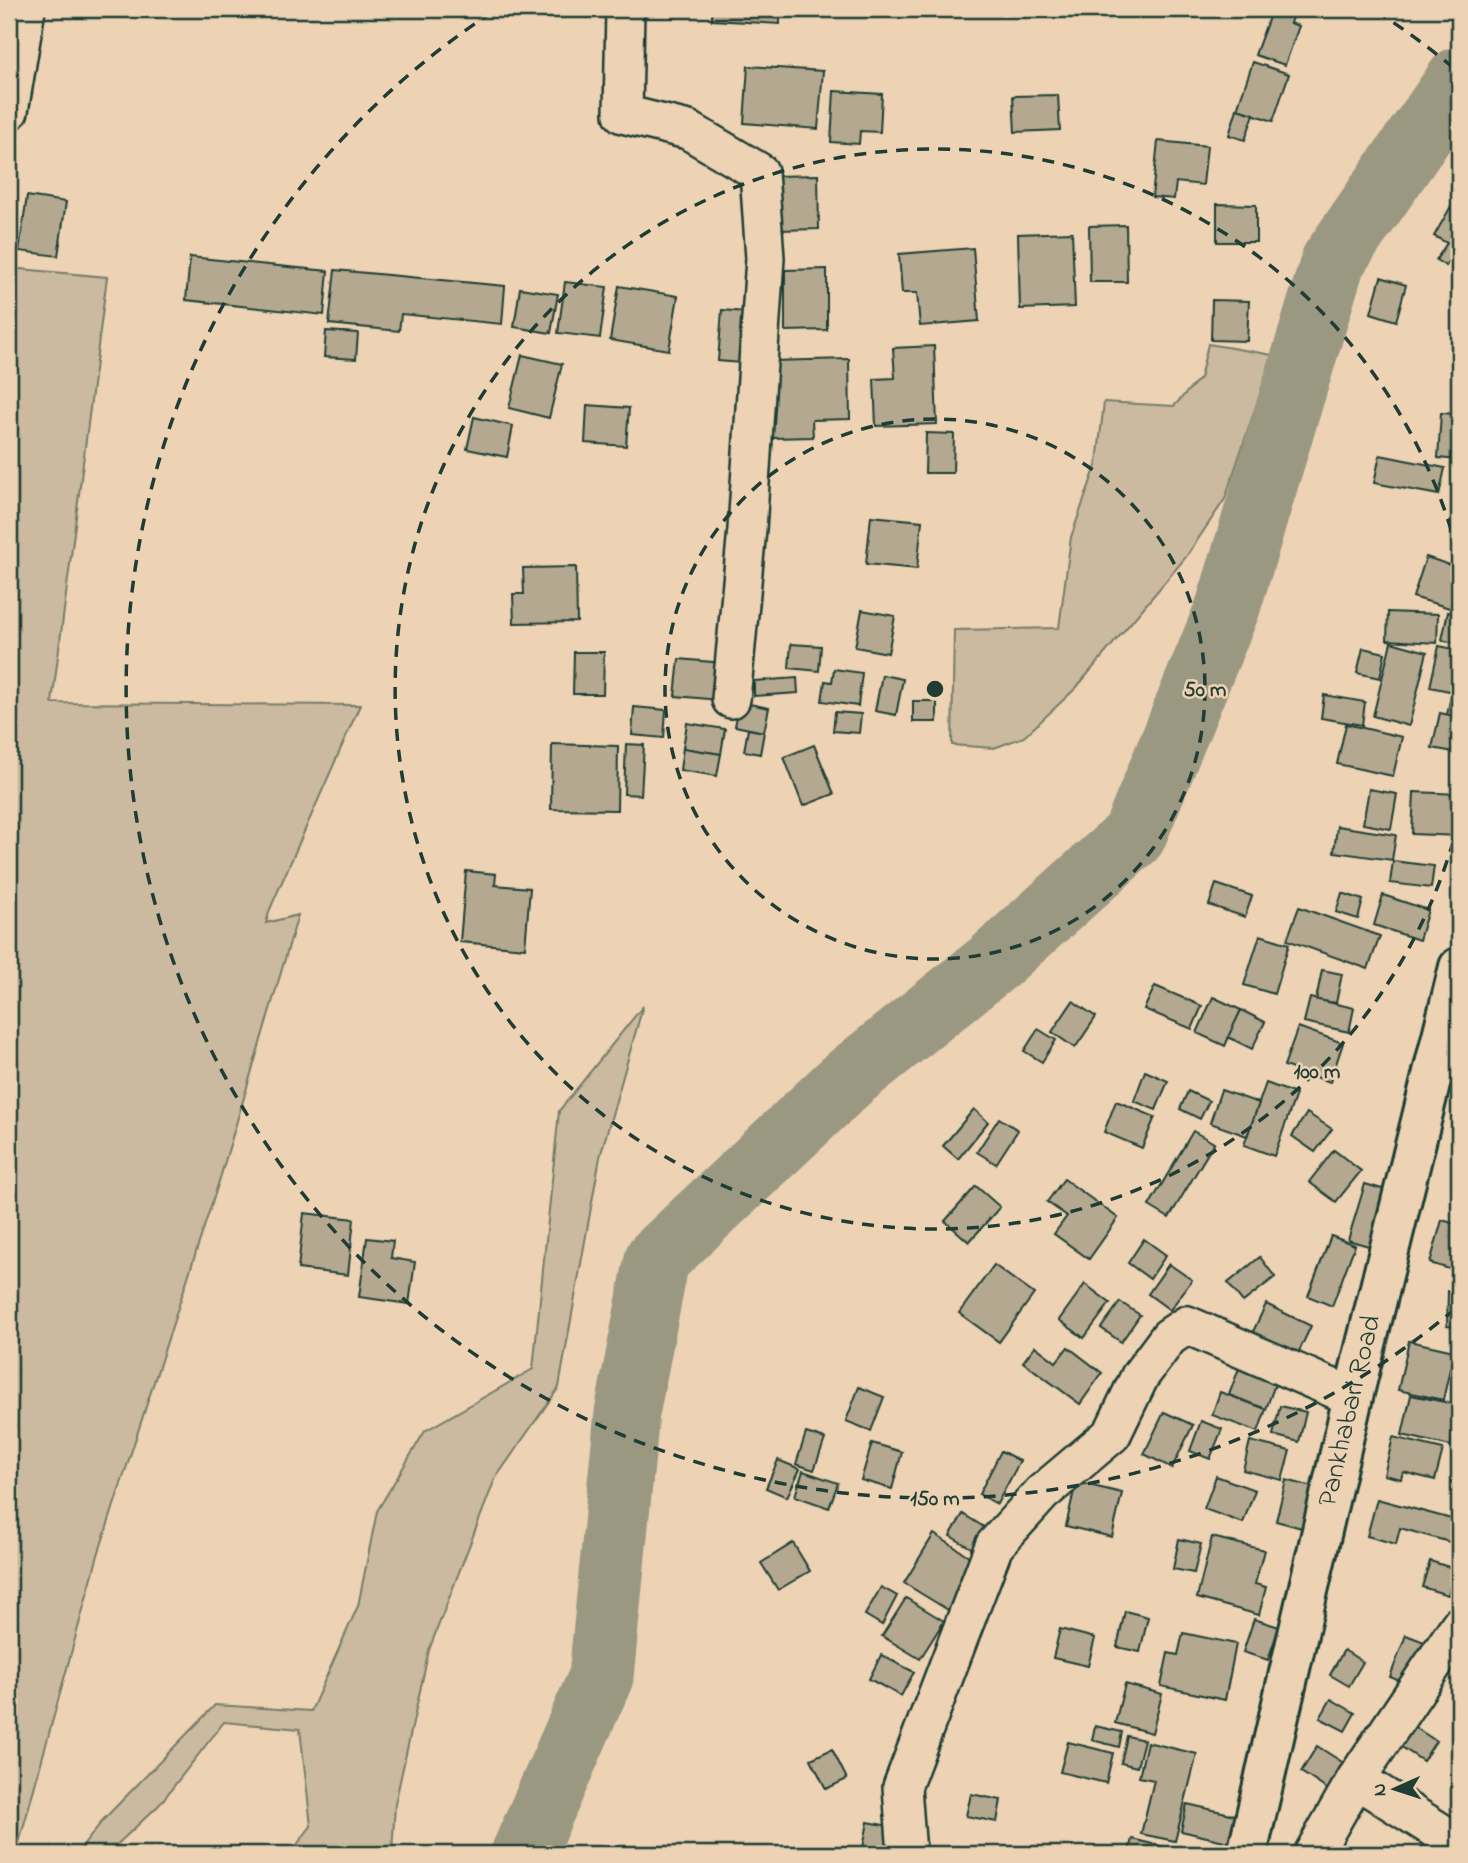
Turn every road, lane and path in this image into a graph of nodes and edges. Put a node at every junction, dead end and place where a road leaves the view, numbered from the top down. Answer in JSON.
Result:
{"nodes":[{"id":1,"x":26,"y":9,"type":"edge"},
{"id":2,"x":625,"y":9,"type":"edge"},
{"id":3,"x":9,"y":111,"type":"edge"},
{"id":4,"x":731,"y":699,"type":"dead end"},
{"id":5,"x":1459,"y":967,"type":"edge"},
{"id":6,"x":1353,"y":1397,"type":"junction"},
{"id":7,"x":1459,"y":1626,"type":"edge"},
{"id":8,"x":1356,"y":1779,"type":"junction"},
{"id":9,"x":1459,"y":1844,"type":"edge"},
{"id":10,"x":907,"y":1854,"type":"edge"},
{"id":11,"x":1247,"y":1854,"type":"edge"},
{"id":12,"x":1313,"y":1854,"type":"edge"}],
"edges":[{"from":1,"to":3,"type":"street"},
{"from":2,"to":4,"type":"street"},
{"from":5,"to":6,"type":"main road","name":"Pankhabari Road"},
{"from":6,"to":10,"type":"street"},
{"from":6,"to":11,"type":"main road","name":"Pankhabari Road"},
{"from":7,"to":8,"type":"street"},
{"from":8,"to":9,"type":"street"},
{"from":8,"to":12,"type":"street"}]}
